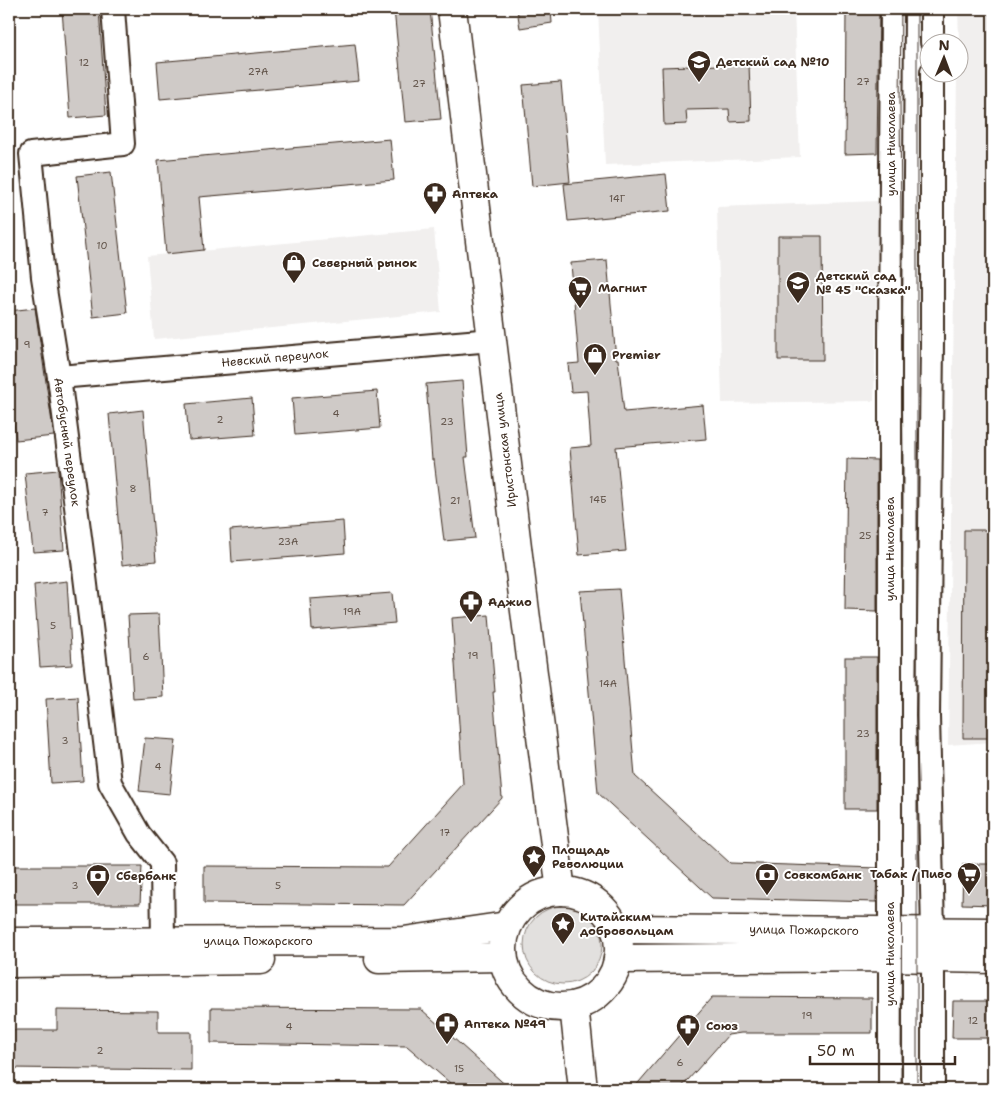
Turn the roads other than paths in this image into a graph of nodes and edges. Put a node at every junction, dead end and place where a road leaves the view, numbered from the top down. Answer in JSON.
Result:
{"nodes":[{"id":1,"x":114,"y":9,"type":"edge"},
{"id":2,"x":452,"y":9,"type":"edge"},
{"id":3,"x":892,"y":9,"type":"edge"},
{"id":4,"x":932,"y":9,"type":"edge"},
{"id":5,"x":932,"y":32,"type":"edge"},
{"id":6,"x":932,"y":82,"type":"edge"},
{"id":7,"x":492,"y":340,"type":"junction"},
{"id":8,"x":58,"y":377,"type":"junction"},
{"id":9,"x":562,"y":891,"type":"junction"},
{"id":10,"x":507,"y":926,"type":"junction"},
{"id":11,"x":615,"y":929,"type":"junction"},
{"id":12,"x":993,"y":932,"type":"edge"},
{"id":13,"x":9,"y":942,"type":"edge"},
{"id":14,"x":163,"y":942,"type":"junction"},
{"id":15,"x":890,"y":944,"type":"junction"},
{"id":16,"x":933,"y":945,"type":"junction"},
{"id":17,"x":503,"y":957,"type":"junction"},
{"id":18,"x":618,"y":959,"type":"junction"},
{"id":19,"x":993,"y":959,"type":"edge"},
{"id":20,"x":9,"y":963,"type":"edge"},
{"id":21,"x":574,"y":1006,"type":"junction"},
{"id":22,"x":583,"y":1089,"type":"edge"},
{"id":23,"x":890,"y":1089,"type":"edge"},
{"id":24,"x":933,"y":1089,"type":"edge"}],
"edges":[{"from":1,"to":8,"type":"street","name":"Автобусный переулок"},
{"from":2,"to":7,"type":"main road","name":"Иристонская улица"},
{"from":3,"to":15,"type":"street","name":"улица Николаева"},
{"from":4,"to":5,"type":"street"},
{"from":6,"to":16,"type":"street"},
{"from":7,"to":8,"type":"street","name":"Невский переулок"},
{"from":7,"to":9,"type":"main road","name":"Иристонская улица"},
{"from":8,"to":14,"type":"street","name":"Автобусный переулок"},
{"from":9,"to":10,"type":"main road"},
{"from":9,"to":11,"type":"main road"},
{"from":10,"to":14,"type":"main road","name":"улица Пожарского"},
{"from":10,"to":17,"type":"main road"},
{"from":11,"to":15,"type":"main road","name":"улица Пожарского"},
{"from":11,"to":18,"type":"main road"},
{"from":12,"to":16,"type":"main road","name":"улица Пожарского"},
{"from":13,"to":14,"type":"main road","name":"улица Пожарского"},
{"from":15,"to":16,"type":"main road","name":"улица Пожарского"},
{"from":15,"to":18,"type":"main road","name":"улица Пожарского"},
{"from":15,"to":23,"type":"street","name":"улица Николаева"},
{"from":16,"to":19,"type":"main road","name":"улица Пожарского"},
{"from":16,"to":24,"type":"street"},
{"from":17,"to":20,"type":"main road","name":"улица Пожарского"},
{"from":17,"to":21,"type":"main road"},
{"from":18,"to":21,"type":"main road"},
{"from":21,"to":22,"type":"main road"}]}
